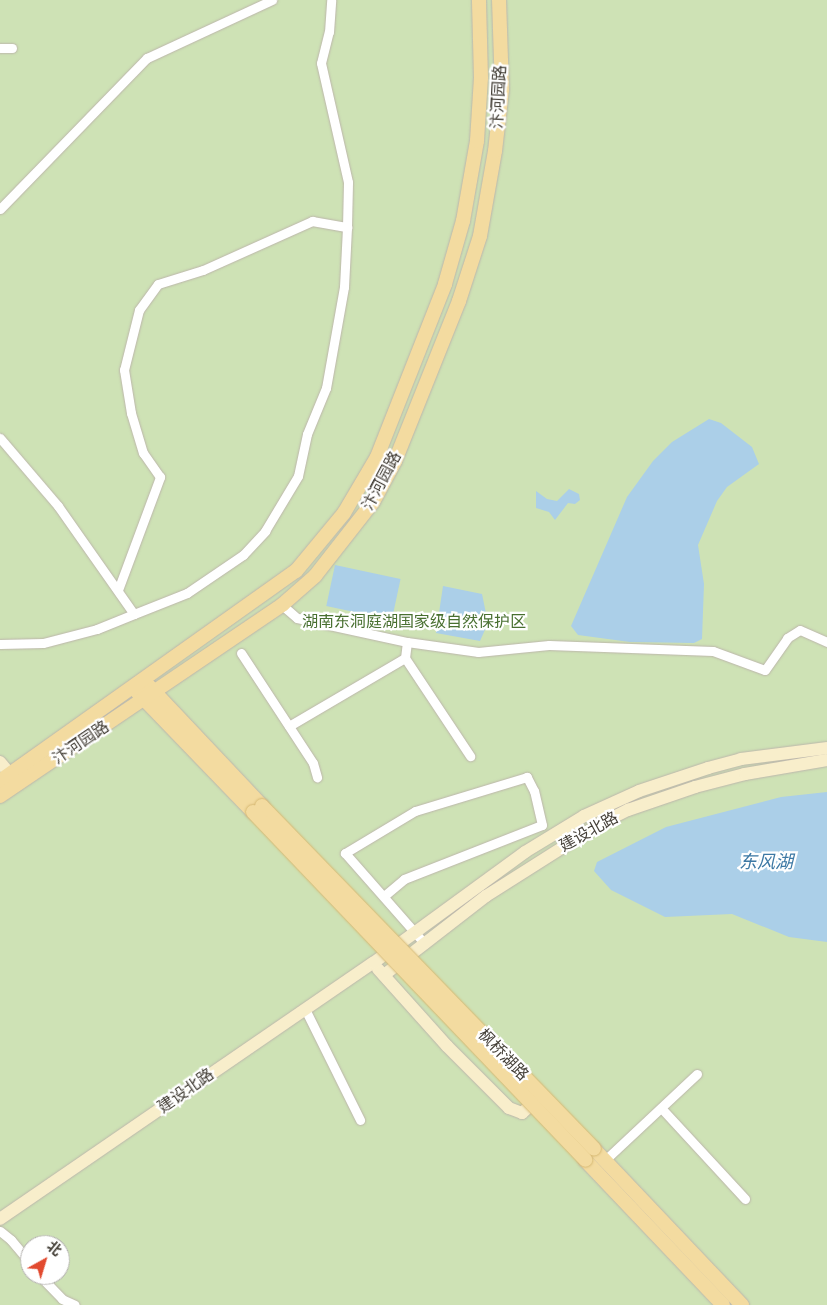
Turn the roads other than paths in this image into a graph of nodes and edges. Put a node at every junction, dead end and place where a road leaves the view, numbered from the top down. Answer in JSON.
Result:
{"nodes":[{"id":1,"x":272,"y":0,"type":"edge"},
{"id":2,"x":331,"y":0,"type":"edge"},
{"id":3,"x":479,"y":0,"type":"edge"},
{"id":4,"x":499,"y":0,"type":"edge"},
{"id":5,"x":0,"y":48,"type":"edge"},
{"id":6,"x":12,"y":48,"type":"dead end"},
{"id":7,"x":0,"y":208,"type":"edge"},
{"id":8,"x":347,"y":227,"type":"junction"},
{"id":9,"x":0,"y":438,"type":"edge"},
{"id":10,"x":118,"y":590,"type":"junction"},
{"id":11,"x":282,"y":605,"type":"junction"},
{"id":12,"x":134,"y":614,"type":"junction"},
{"id":13,"x":407,"y":642,"type":"junction"},
{"id":14,"x":827,"y":642,"type":"edge"},
{"id":15,"x":0,"y":644,"type":"edge"},
{"id":16,"x":241,"y":653,"type":"dead end"},
{"id":17,"x":405,"y":658,"type":"junction"},
{"id":18,"x":138,"y":684,"type":"junction"},
{"id":19,"x":150,"y":696,"type":"junction"},
{"id":20,"x":289,"y":726,"type":"junction"},
{"id":21,"x":52,"y":745,"type":"junction"},
{"id":22,"x":827,"y":748,"type":"edge"},
{"id":23,"x":470,"y":756,"type":"dead end"},
{"id":24,"x":60,"y":757,"type":"junction"},
{"id":25,"x":827,"y":760,"type":"edge"},
{"id":26,"x":0,"y":762,"type":"edge"},
{"id":27,"x":317,"y":777,"type":"dead end"},
{"id":28,"x":5,"y":778,"type":"edge"},
{"id":29,"x":0,"y":796,"type":"edge"},
{"id":30,"x":257,"y":809,"type":"junction"},
{"id":31,"x":384,"y":896,"type":"junction"},
{"id":32,"x":415,"y":933,"type":"junction"},
{"id":33,"x":425,"y":944,"type":"junction"},
{"id":34,"x":373,"y":963,"type":"junction"},
{"id":35,"x":384,"y":975,"type":"junction"},
{"id":36,"x":305,"y":1009,"type":"junction"},
{"id":37,"x":697,"y":1074,"type":"dead end"},
{"id":38,"x":532,"y":1103,"type":"junction"},
{"id":39,"x":663,"y":1110,"type":"junction"},
{"id":40,"x":360,"y":1120,"type":"dead end"},
{"id":41,"x":590,"y":1154,"type":"junction"},
{"id":42,"x":606,"y":1160,"type":"junction"},
{"id":43,"x":745,"y":1199,"type":"dead end"},
{"id":44,"x":0,"y":1220,"type":"edge"},
{"id":45,"x":0,"y":1231,"type":"edge"},
{"id":46,"x":20,"y":1250,"type":"edge"},
{"id":47,"x":49,"y":1285,"type":"edge"},
{"id":48,"x":75,"y":1305,"type":"edge"},
{"id":49,"x":723,"y":1305,"type":"edge"},
{"id":50,"x":742,"y":1305,"type":"edge"}],
"edges":[{"from":1,"to":7,"type":"street"},
{"from":2,"to":8,"type":"street"},
{"from":3,"to":18,"type":"main road","name":"汴河园路"},
{"from":4,"to":11,"type":"main road","name":"汴河园路"},
{"from":5,"to":6,"type":"street"},
{"from":8,"to":10,"type":"street"},
{"from":8,"to":12,"type":"street"},
{"from":9,"to":10,"type":"street"},
{"from":10,"to":12,"type":"street"},
{"from":11,"to":13,"type":"street"},
{"from":11,"to":19,"type":"main road","name":"汴河园路"},
{"from":12,"to":15,"type":"street"},
{"from":13,"to":14,"type":"street"},
{"from":13,"to":17,"type":"street"},
{"from":16,"to":20,"type":"street"},
{"from":17,"to":20,"type":"street"},
{"from":17,"to":23,"type":"street"},
{"from":18,"to":19,"type":"main road"},
{"from":18,"to":21,"type":"main road","name":"汴河园路"},
{"from":19,"to":24,"type":"main road","name":"汴河园路"},
{"from":19,"to":30,"type":"main road"},
{"from":20,"to":27,"type":"street"},
{"from":21,"to":24,"type":"main road"},
{"from":21,"to":28,"type":"main road","name":"汴河园路"},
{"from":22,"to":32,"type":"main road","name":"建设北路"},
{"from":24,"to":29,"type":"main road","name":"汴河园路"},
{"from":25,"to":33,"type":"main road","name":"建设北路"},
{"from":26,"to":28,"type":"main road"},
{"from":30,"to":38,"type":"main road","name":"枫桥湖路","bridge":true},
{"from":30,"to":41,"type":"main road","name":"枫桥湖路","bridge":true},
{"from":31,"to":31,"type":"street"},
{"from":31,"to":32,"type":"street"},
{"from":32,"to":33,"type":"street"},
{"from":32,"to":34,"type":"main road","name":"建设北路"},
{"from":33,"to":35,"type":"main road","name":"建设北路"},
{"from":34,"to":35,"type":"main road"},
{"from":34,"to":36,"type":"main road","name":"建设北路"},
{"from":35,"to":38,"type":"main road"},
{"from":36,"to":40,"type":"street"},
{"from":36,"to":44,"type":"main road","name":"建设北路"},
{"from":37,"to":39,"type":"street"},
{"from":38,"to":41,"type":"main road","name":"枫桥湖路","bridge":true},
{"from":39,"to":42,"type":"street"},
{"from":39,"to":43,"type":"street"},
{"from":41,"to":42,"type":"main road","name":"枫桥湖路"},
{"from":41,"to":49,"type":"main road","name":"枫桥湖路"},
{"from":42,"to":50,"type":"main road","name":"枫桥湖路"},
{"from":45,"to":46,"type":"street"},
{"from":47,"to":48,"type":"street"}]}
